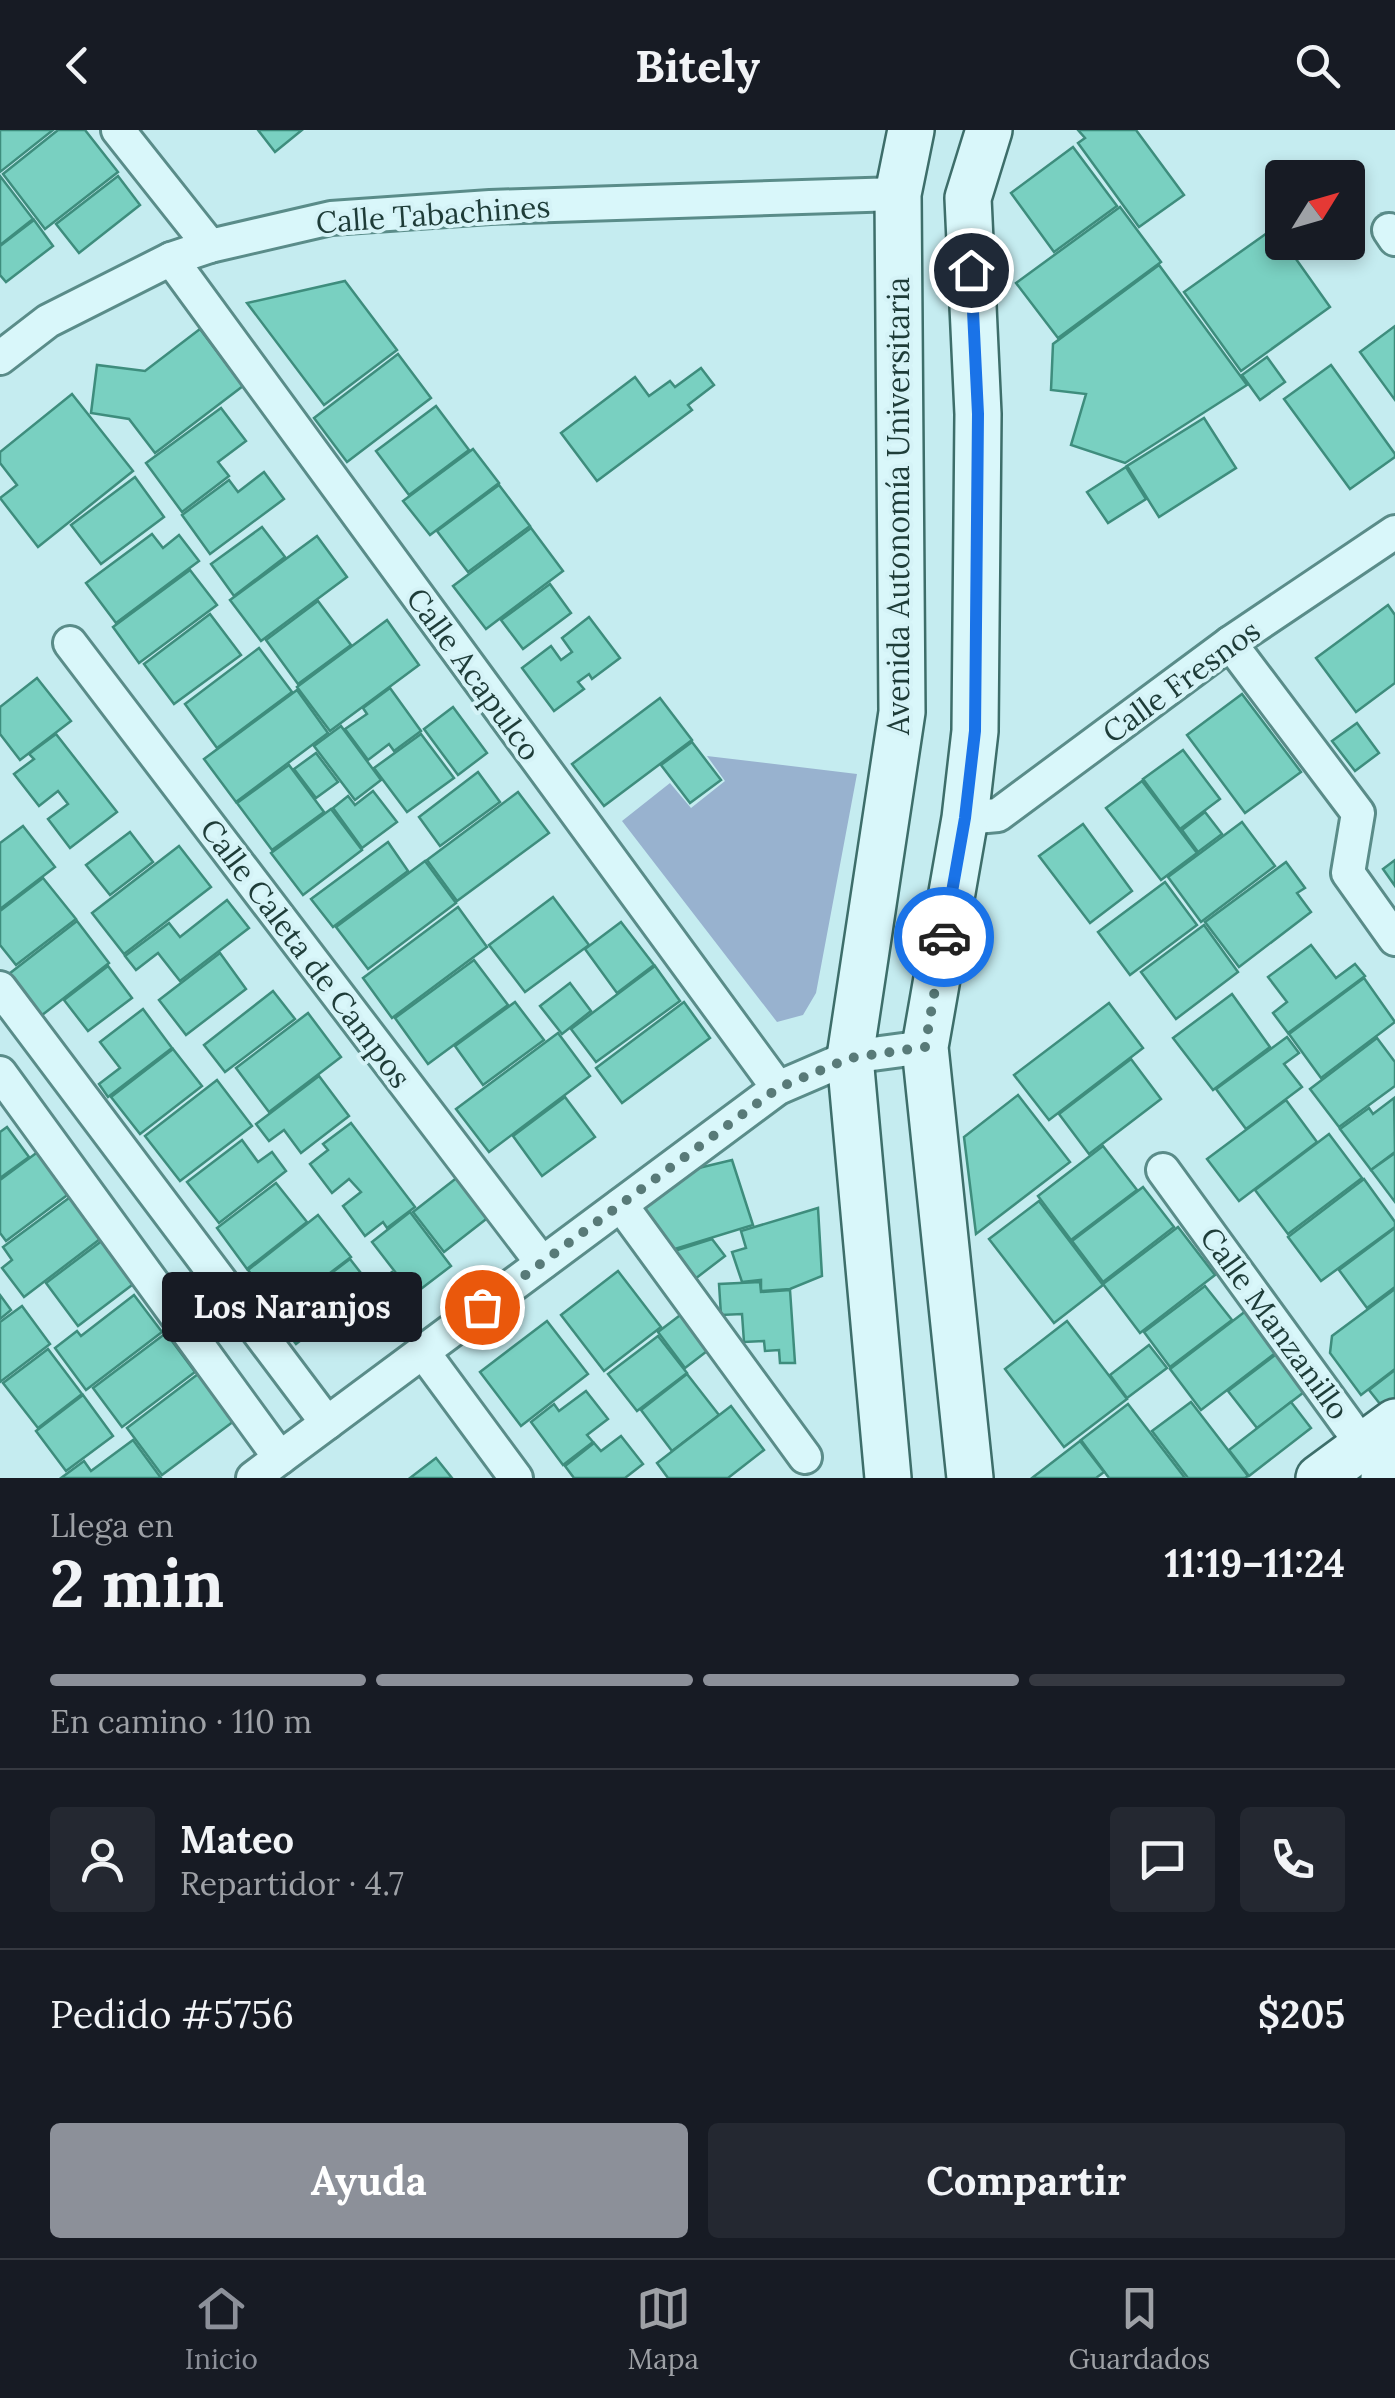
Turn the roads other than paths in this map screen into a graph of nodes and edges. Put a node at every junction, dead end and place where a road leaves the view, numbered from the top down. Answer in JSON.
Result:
{"nodes":[{"id":1,"x":118,"y":130,"type":"edge"},
{"id":2,"x":911,"y":130,"type":"edge"},
{"id":3,"x":989,"y":130,"type":"edge"},
{"id":4,"x":898,"y":194,"type":"junction"},
{"id":5,"x":210,"y":246,"type":"junction"},
{"id":6,"x":171,"y":260,"type":"junction"},
{"id":7,"x":1,"y":355,"type":"edge"},
{"id":8,"x":1395,"y":532,"type":"edge"},
{"id":9,"x":70,"y":643,"type":"dead end"},
{"id":10,"x":1230,"y":644,"type":"junction"},
{"id":11,"x":965,"y":818,"type":"junction"},
{"id":12,"x":1395,"y":939,"type":"edge"},
{"id":13,"x":0,"y":988,"type":"edge"},
{"id":14,"x":925,"y":1047,"type":"junction"},
{"id":15,"x":850,"y":1058,"type":"junction"},
{"id":16,"x":0,"y":1073,"type":"edge"},
{"id":17,"x":778,"y":1088,"type":"junction"},
{"id":18,"x":1164,"y":1170,"type":"dead end"},
{"id":19,"x":621,"y":1205,"type":"junction"},
{"id":20,"x":542,"y":1263,"type":"junction"},
{"id":21,"x":423,"y":1352,"type":"junction"},
{"id":22,"x":327,"y":1423,"type":"junction"},
{"id":23,"x":280,"y":1458,"type":"junction"},
{"id":24,"x":805,"y":1458,"type":"dead end"},
{"id":25,"x":1385,"y":1461,"type":"edge"},
{"id":26,"x":252,"y":1478,"type":"edge"},
{"id":27,"x":516,"y":1478,"type":"edge"},
{"id":28,"x":888,"y":1478,"type":"edge"},
{"id":29,"x":970,"y":1478,"type":"edge"},
{"id":30,"x":1319,"y":1478,"type":"edge"}],
"edges":[{"from":1,"to":5,"type":"street"},
{"from":2,"to":4,"type":"street","name":"Avenida Autonomía Universitaria"},
{"from":3,"to":11,"type":"street"},
{"from":4,"to":5,"type":"street","name":"Calle Tabachines"},
{"from":4,"to":15,"type":"street","name":"Avenida Autonomía Universitaria"},
{"from":5,"to":6,"type":"street","name":"Calle Tabachines"},
{"from":6,"to":7,"type":"street","name":"Calle Tabachines"},
{"from":6,"to":17,"type":"street","name":"Calle Acapulco"},
{"from":8,"to":10,"type":"street","name":"Calle Fresnos"},
{"from":9,"to":20,"type":"street","name":"Calle Caleta de Campos"},
{"from":10,"to":11,"type":"street","name":"Calle Fresnos"},
{"from":10,"to":12,"type":"street"},
{"from":11,"to":14,"type":"street"},
{"from":13,"to":22,"type":"street"},
{"from":14,"to":15,"type":"street"},
{"from":14,"to":29,"type":"street"},
{"from":15,"to":17,"type":"street"},
{"from":15,"to":28,"type":"street","name":"Avenida Autonomía Universitaria"},
{"from":16,"to":23,"type":"street"},
{"from":17,"to":19,"type":"street"},
{"from":18,"to":25,"type":"street","name":"Calle Manzanillo"},
{"from":19,"to":20,"type":"street"},
{"from":19,"to":24,"type":"street"},
{"from":20,"to":21,"type":"street"},
{"from":21,"to":22,"type":"street"},
{"from":21,"to":27,"type":"street"},
{"from":22,"to":23,"type":"street"},
{"from":23,"to":26,"type":"street"},
{"from":25,"to":30,"type":"street"}]}
